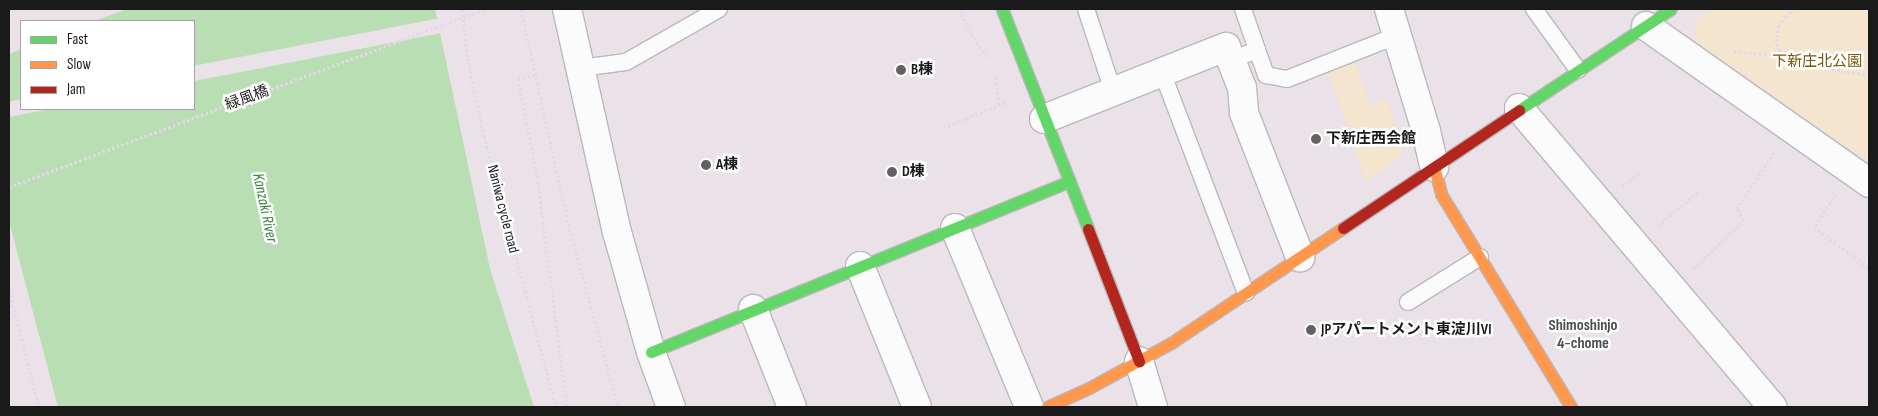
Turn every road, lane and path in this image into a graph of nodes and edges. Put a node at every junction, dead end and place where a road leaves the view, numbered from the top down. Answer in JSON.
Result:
{"nodes":[{"id":1,"x":462,"y":9,"type":"edge"},
{"id":2,"x":485,"y":9,"type":"edge"},
{"id":3,"x":521,"y":9,"type":"edge"},
{"id":4,"x":567,"y":9,"type":"edge"},
{"id":5,"x":719,"y":9,"type":"edge"},
{"id":6,"x":960,"y":9,"type":"edge"},
{"id":7,"x":1002,"y":9,"type":"edge"},
{"id":8,"x":1086,"y":9,"type":"edge"},
{"id":9,"x":1243,"y":9,"type":"edge"},
{"id":10,"x":1389,"y":9,"type":"edge"},
{"id":11,"x":1534,"y":9,"type":"edge"},
{"id":12,"x":1671,"y":9,"type":"edge"},
{"id":13,"x":1796,"y":9,"type":"edge"},
{"id":14,"x":1646,"y":26,"type":"junction"},
{"id":15,"x":1398,"y":35,"type":"junction"},
{"id":16,"x":1257,"y":50,"type":"junction"},
{"id":17,"x":989,"y":60,"type":"dead end"},
{"id":18,"x":1231,"y":60,"type":"junction"},
{"id":19,"x":581,"y":68,"type":"junction"},
{"id":20,"x":1578,"y":70,"type":"junction"},
{"id":21,"x":1162,"y":72,"type":"junction"},
{"id":22,"x":1869,"y":74,"type":"edge"},
{"id":23,"x":535,"y":75,"type":"junction"},
{"id":24,"x":994,"y":75,"type":"dead end"},
{"id":25,"x":1113,"y":91,"type":"junction"},
{"id":26,"x":1015,"y":100,"type":"dead end"},
{"id":27,"x":999,"y":106,"type":"junction"},
{"id":28,"x":1519,"y":108,"type":"junction"},
{"id":29,"x":1044,"y":119,"type":"junction"},
{"id":30,"x":1790,"y":127,"type":"junction"},
{"id":31,"x":943,"y":128,"type":"dead end"},
{"id":32,"x":1434,"y":166,"type":"junction"},
{"id":33,"x":1860,"y":177,"type":"edge"},
{"id":34,"x":1069,"y":181,"type":"junction"},
{"id":35,"x":9,"y":186,"type":"edge"},
{"id":36,"x":1698,"y":192,"type":"dead end"},
{"id":37,"x":955,"y":228,"type":"junction"},
{"id":38,"x":1634,"y":246,"type":"junction"},
{"id":39,"x":1300,"y":257,"type":"junction"},
{"id":40,"x":1480,"y":257,"type":"junction"},
{"id":41,"x":860,"y":266,"type":"junction"},
{"id":42,"x":1869,"y":268,"type":"edge"},
{"id":43,"x":1670,"y":289,"type":"junction"},
{"id":44,"x":9,"y":290,"type":"edge"},
{"id":45,"x":1246,"y":293,"type":"junction"},
{"id":46,"x":1408,"y":302,"type":"dead end"},
{"id":47,"x":753,"y":309,"type":"junction"},
{"id":48,"x":652,"y":352,"type":"junction"},
{"id":49,"x":1139,"y":361,"type":"junction"},
{"id":50,"x":38,"y":407,"type":"edge"},
{"id":51,"x":556,"y":407,"type":"edge"},
{"id":52,"x":567,"y":407,"type":"edge"},
{"id":53,"x":618,"y":407,"type":"edge"},
{"id":54,"x":671,"y":407,"type":"edge"},
{"id":55,"x":792,"y":407,"type":"edge"},
{"id":56,"x":917,"y":407,"type":"edge"},
{"id":57,"x":1029,"y":407,"type":"edge"},
{"id":58,"x":1047,"y":407,"type":"edge"},
{"id":59,"x":1153,"y":407,"type":"edge"},
{"id":60,"x":1571,"y":407,"type":"edge"},
{"id":61,"x":1773,"y":407,"type":"edge"}],
"edges":[{"from":1,"to":51,"type":"path","name":"Naniwa cycle road"},
{"from":2,"to":35,"type":"path","name":"緑風橋","bridge":true},
{"from":3,"to":23,"type":"path"},
{"from":4,"to":19,"type":"street"},
{"from":5,"to":19,"type":"lane"},
{"from":6,"to":17,"type":"path"},
{"from":7,"to":29,"type":"street"},
{"from":8,"to":25,"type":"lane"},
{"from":9,"to":16,"type":"lane"},
{"from":10,"to":15,"type":"street"},
{"from":11,"to":20,"type":"lane"},
{"from":12,"to":14,"type":"street"},
{"from":13,"to":22,"type":"path"},
{"from":14,"to":20,"type":"street"},
{"from":14,"to":30,"type":"street"},
{"from":15,"to":16,"type":"lane"},
{"from":15,"to":32,"type":"street"},
{"from":16,"to":18,"type":"lane"},
{"from":18,"to":21,"type":"street"},
{"from":18,"to":39,"type":"street"},
{"from":19,"to":48,"type":"street"},
{"from":20,"to":28,"type":"street"},
{"from":21,"to":25,"type":"street"},
{"from":21,"to":45,"type":"lane"},
{"from":23,"to":52,"type":"path"},
{"from":23,"to":53,"type":"path"},
{"from":24,"to":27,"type":"path"},
{"from":25,"to":29,"type":"street"},
{"from":26,"to":27,"type":"path"},
{"from":27,"to":31,"type":"path"},
{"from":28,"to":32,"type":"street"},
{"from":28,"to":38,"type":"street"},
{"from":29,"to":34,"type":"street"},
{"from":30,"to":33,"type":"street"},
{"from":30,"to":43,"type":"path"},
{"from":32,"to":39,"type":"street"},
{"from":32,"to":40,"type":"street"},
{"from":33,"to":42,"type":"path"},
{"from":34,"to":37,"type":"street"},
{"from":34,"to":49,"type":"street"},
{"from":36,"to":38,"type":"path"},
{"from":37,"to":41,"type":"street"},
{"from":37,"to":57,"type":"street"},
{"from":38,"to":43,"type":"street"},
{"from":39,"to":45,"type":"street"},
{"from":40,"to":46,"type":"lane"},
{"from":40,"to":60,"type":"street"},
{"from":41,"to":47,"type":"street"},
{"from":41,"to":56,"type":"street"},
{"from":43,"to":61,"type":"street"},
{"from":44,"to":50,"type":"path"},
{"from":45,"to":49,"type":"street"},
{"from":47,"to":48,"type":"street"},
{"from":47,"to":55,"type":"street"},
{"from":48,"to":54,"type":"street"},
{"from":49,"to":58,"type":"street"},
{"from":49,"to":59,"type":"street"}]}
